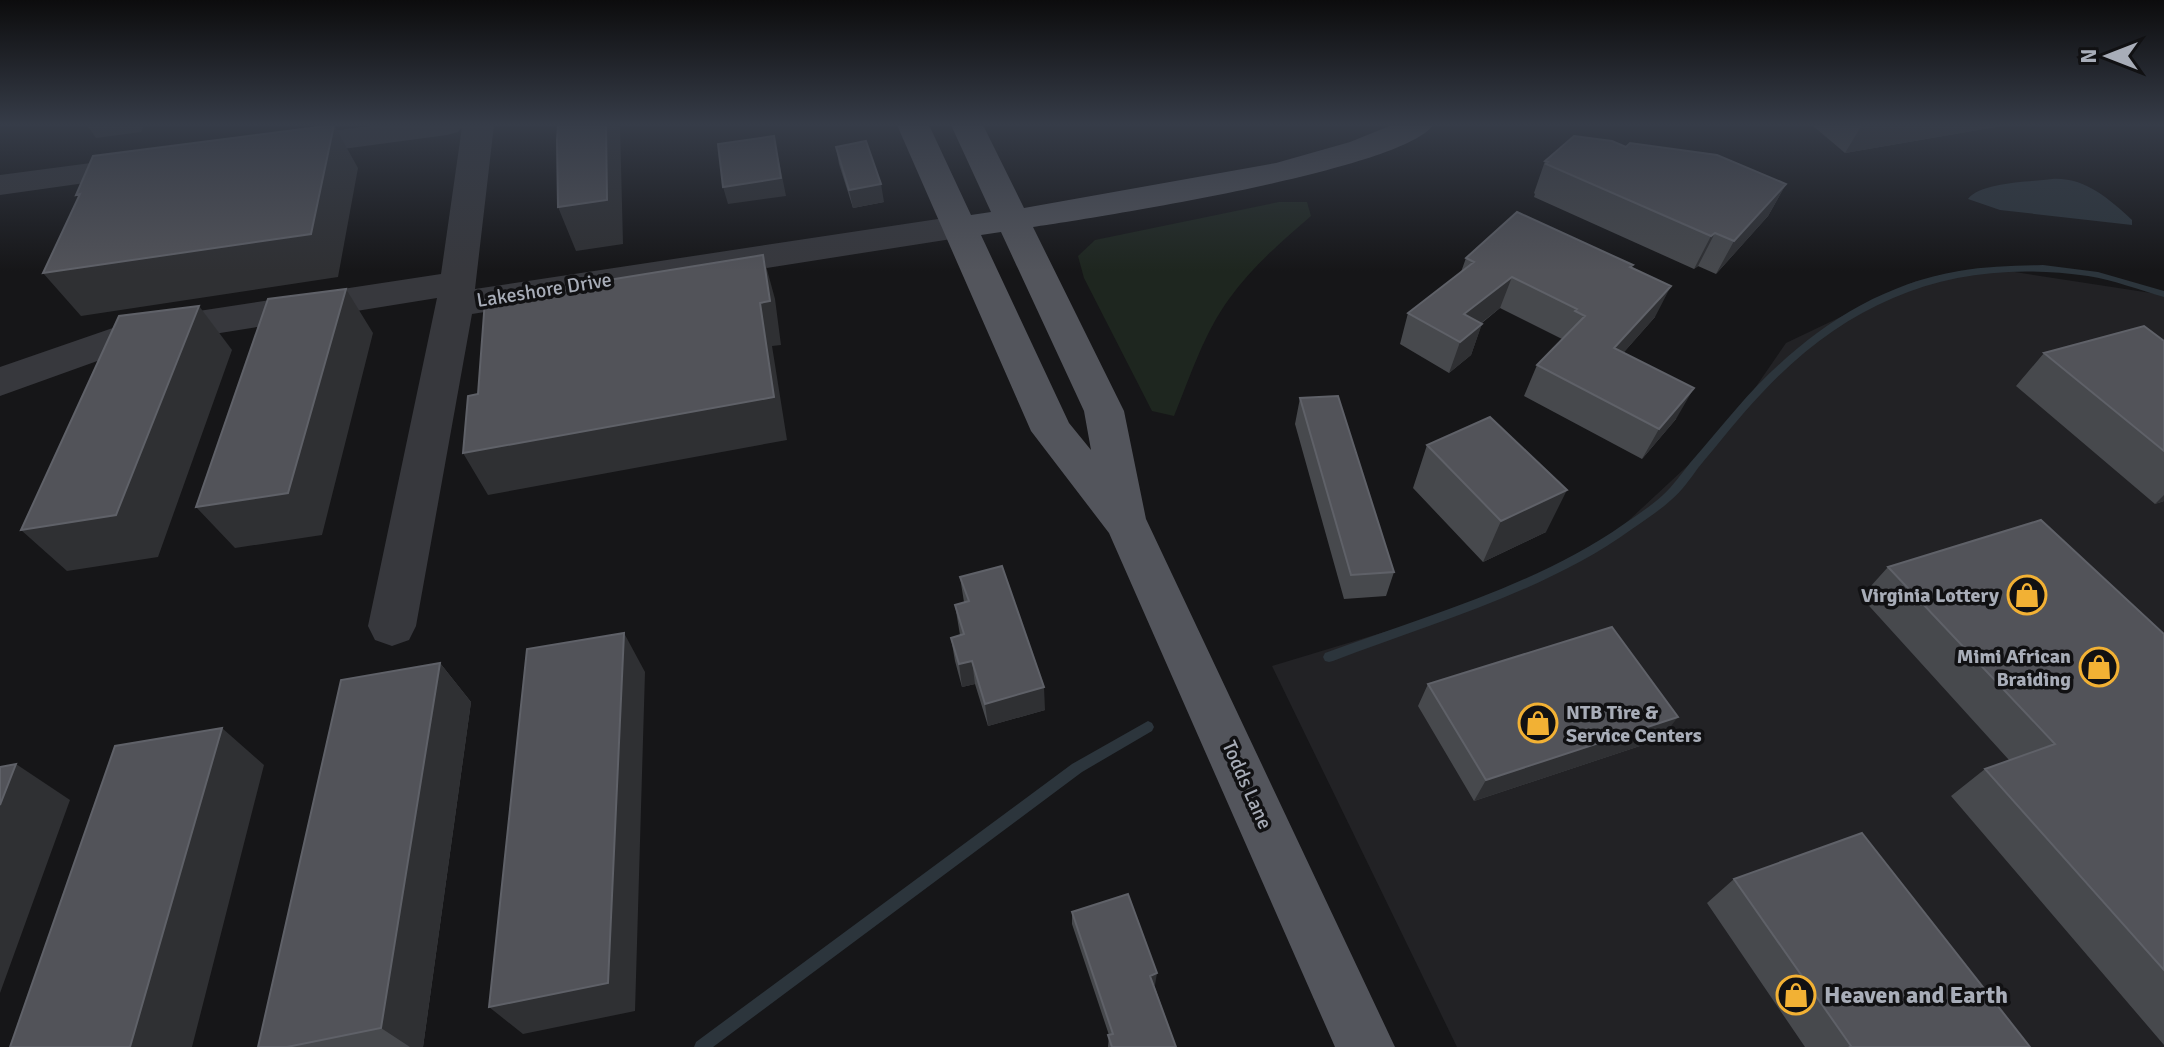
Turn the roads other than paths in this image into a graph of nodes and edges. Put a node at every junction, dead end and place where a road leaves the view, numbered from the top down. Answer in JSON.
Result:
{"nodes":[{"id":1,"x":83,"y":174,"type":"edge"},
{"id":2,"x":472,"y":174,"type":"edge"},
{"id":3,"x":935,"y":174,"type":"edge"},
{"id":4,"x":991,"y":174,"type":"edge"},
{"id":5,"x":1262,"y":174,"type":"edge"},
{"id":6,"x":0,"y":185,"type":"edge"},
{"id":7,"x":1013,"y":220,"type":"junction"},
{"id":8,"x":958,"y":227,"type":"junction"},
{"id":9,"x":456,"y":294,"type":"junction"},
{"id":10,"x":0,"y":382,"type":"edge"},
{"id":11,"x":1127,"y":524,"type":"junction"},
{"id":12,"x":392,"y":626,"type":"dead end"},
{"id":13,"x":1365,"y":1047,"type":"edge"}],
"edges":[{"from":1,"to":6,"type":"street"},
{"from":2,"to":9,"type":"street"},
{"from":3,"to":8,"type":"main road","name":"Todds Lane"},
{"from":4,"to":7,"type":"main road","name":"Todds Lane"},
{"from":5,"to":7,"type":"main road"},
{"from":7,"to":8,"type":"main road"},
{"from":7,"to":11,"type":"main road","name":"Todds Lane"},
{"from":8,"to":9,"type":"street","name":"Lakeshore Drive"},
{"from":8,"to":11,"type":"main road","name":"Todds Lane"},
{"from":9,"to":10,"type":"street"},
{"from":9,"to":12,"type":"street","name":"Lakeshore Drive"},
{"from":11,"to":13,"type":"main road","name":"Todds Lane"}]}
